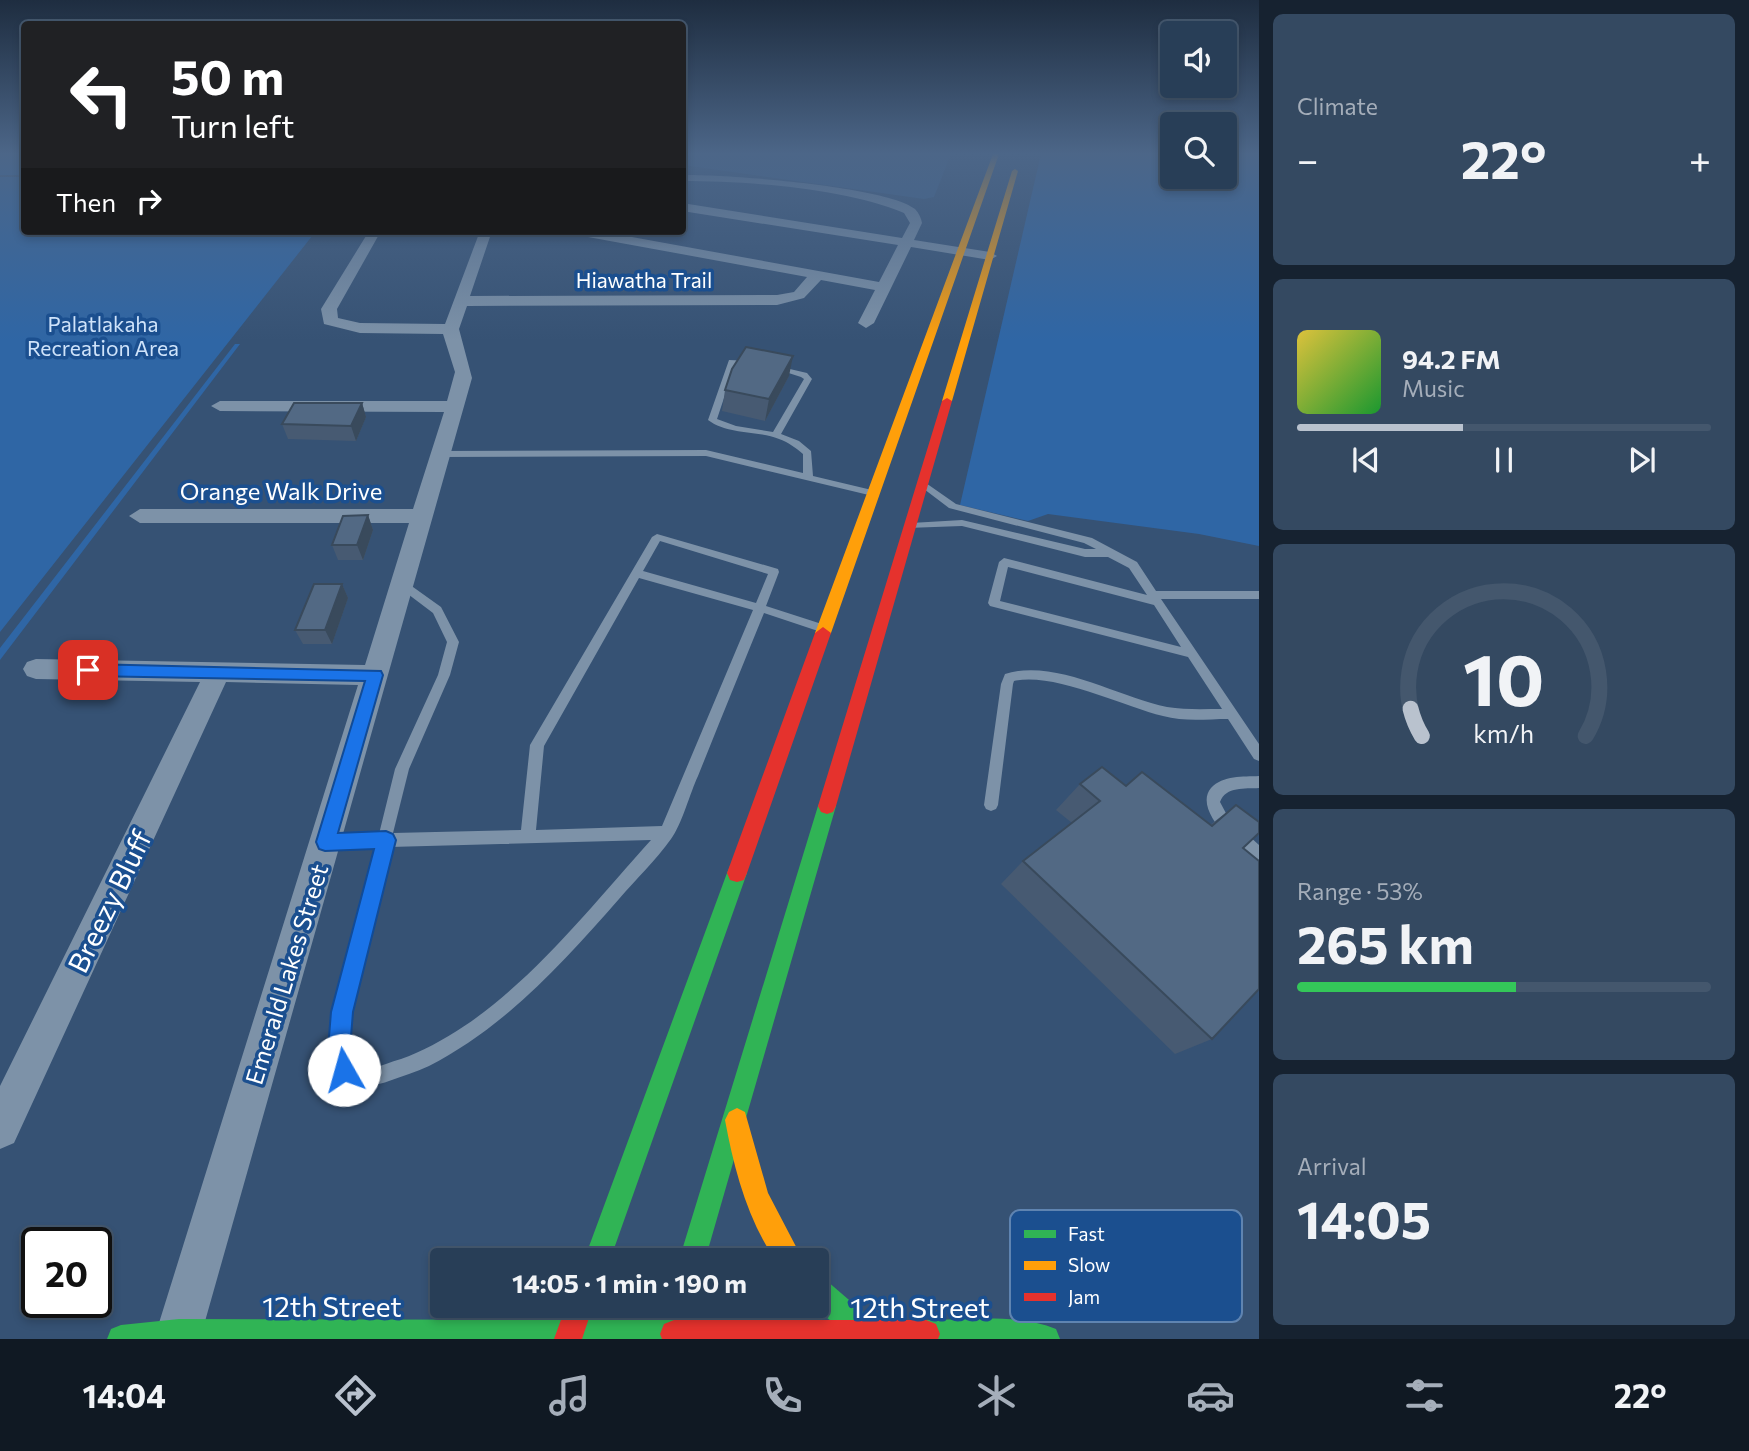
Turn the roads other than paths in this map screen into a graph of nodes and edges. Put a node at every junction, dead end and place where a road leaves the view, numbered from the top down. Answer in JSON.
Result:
{"nodes":[{"id":1,"x":741,"y":216,"type":"edge"},
{"id":2,"x":914,"y":216,"type":"edge"},
{"id":3,"x":973,"y":216,"type":"edge"},
{"id":4,"x":1002,"y":216,"type":"edge"},
{"id":5,"x":373,"y":235,"type":"edge"},
{"id":6,"x":485,"y":235,"type":"edge"},
{"id":7,"x":599,"y":235,"type":"edge"},
{"id":8,"x":907,"y":243,"type":"junction"},
{"id":9,"x":961,"y":251,"type":"junction"},
{"id":10,"x":990,"y":256,"type":"junction"},
{"id":11,"x":817,"y":275,"type":"junction"},
{"id":12,"x":885,"y":287,"type":"junction"},
{"id":13,"x":456,"y":315,"type":"junction"},
{"id":14,"x":866,"y":323,"type":"dead end"},
{"id":15,"x":220,"y":406,"type":"dead end"},
{"id":16,"x":454,"y":407,"type":"junction"},
{"id":17,"x":777,"y":433,"type":"junction"},
{"id":18,"x":440,"y":454,"type":"junction"},
{"id":19,"x":808,"y":477,"type":"junction"},
{"id":20,"x":923,"y":484,"type":"junction"},
{"id":21,"x":873,"y":493,"type":"junction"},
{"id":22,"x":140,"y":516,"type":"dead end"},
{"id":23,"x":422,"y":516,"type":"junction"},
{"id":24,"x":911,"y":526,"type":"junction"},
{"id":25,"x":1110,"y":553,"type":"junction"},
{"id":26,"x":636,"y":573,"type":"junction"},
{"id":27,"x":402,"y":585,"type":"junction"},
{"id":28,"x":1259,"y":596,"type":"edge"},
{"id":29,"x":1155,"y":599,"type":"junction"},
{"id":30,"x":760,"y":608,"type":"junction"},
{"id":31,"x":824,"y":629,"type":"junction"},
{"id":32,"x":1192,"y":654,"type":"junction"},
{"id":33,"x":36,"y":669,"type":"dead end"},
{"id":34,"x":217,"y":674,"type":"junction"},
{"id":35,"x":375,"y":675,"type":"junction"},
{"id":36,"x":1232,"y":714,"type":"junction"},
{"id":37,"x":1259,"y":755,"type":"edge"},
{"id":38,"x":1259,"y":782,"type":"edge"},
{"id":39,"x":991,"y":805,"type":"dead end"},
{"id":40,"x":667,"y":833,"type":"junction"},
{"id":41,"x":528,"y":835,"type":"junction"},
{"id":42,"x":386,"y":840,"type":"junction"},
{"id":43,"x":325,"y":842,"type":"junction"},
{"id":44,"x":1259,"y":853,"type":"edge"},
{"id":45,"x":736,"y":1115,"type":"junction"},
{"id":46,"x":0,"y":1129,"type":"edge"},
{"id":47,"x":601,"y":1248,"type":"edge"},
{"id":48,"x":696,"y":1248,"type":"edge"},
{"id":49,"x":781,"y":1248,"type":"edge"},
{"id":50,"x":829,"y":1301,"type":"edge"},
{"id":51,"x":576,"y":1318,"type":"edge"},
{"id":52,"x":675,"y":1318,"type":"edge"},
{"id":53,"x":867,"y":1334,"type":"junction"},
{"id":54,"x":178,"y":1336,"type":"edge"},
{"id":55,"x":569,"y":1336,"type":"edge"},
{"id":56,"x":670,"y":1336,"type":"edge"},
{"id":57,"x":1021,"y":1337,"type":"edge"},
{"id":58,"x":121,"y":1339,"type":"edge"}],
"edges":[{"from":1,"to":8,"type":"street"},
{"from":2,"to":8,"type":"street"},
{"from":3,"to":9,"type":"main road"},
{"from":4,"to":10,"type":"main road"},
{"from":5,"to":13,"type":"street","name":"Hiawatha Trail"},
{"from":6,"to":13,"type":"street"},
{"from":7,"to":11,"type":"street"},
{"from":8,"to":9,"type":"street"},
{"from":8,"to":12,"type":"street"},
{"from":9,"to":10,"type":"street"},
{"from":9,"to":21,"type":"main road"},
{"from":10,"to":20,"type":"main road"},
{"from":11,"to":12,"type":"street"},
{"from":11,"to":13,"type":"street","name":"Hiawatha Trail"},
{"from":12,"to":14,"type":"street"},
{"from":13,"to":16,"type":"street","name":"Emerald Lakes Street"},
{"from":15,"to":16,"type":"street"},
{"from":16,"to":18,"type":"street","name":"Emerald Lakes Street"},
{"from":17,"to":17,"type":"lane"},
{"from":17,"to":19,"type":"lane"},
{"from":18,"to":19,"type":"lane"},
{"from":18,"to":23,"type":"street","name":"Emerald Lakes Street"},
{"from":19,"to":21,"type":"lane"},
{"from":20,"to":24,"type":"main road"},
{"from":20,"to":25,"type":"lane"},
{"from":21,"to":31,"type":"main road"},
{"from":22,"to":23,"type":"street","name":"Orange Walk Drive"},
{"from":23,"to":27,"type":"street","name":"Emerald Lakes Street"},
{"from":24,"to":25,"type":"lane"},
{"from":24,"to":45,"type":"main road"},
{"from":25,"to":29,"type":"lane"},
{"from":26,"to":30,"type":"lane"},
{"from":26,"to":30,"type":"lane"},
{"from":26,"to":41,"type":"lane"},
{"from":27,"to":35,"type":"street","name":"Emerald Lakes Street"},
{"from":27,"to":42,"type":"lane"},
{"from":28,"to":29,"type":"lane"},
{"from":29,"to":32,"type":"lane"},
{"from":29,"to":32,"type":"lane"},
{"from":30,"to":31,"type":"lane"},
{"from":30,"to":40,"type":"lane"},
{"from":31,"to":47,"type":"main road"},
{"from":32,"to":36,"type":"lane"},
{"from":33,"to":34,"type":"street"},
{"from":34,"to":35,"type":"street"},
{"from":34,"to":46,"type":"street","name":"Breezy Bluff"},
{"from":35,"to":43,"type":"street","name":"Emerald Lakes Street"},
{"from":36,"to":37,"type":"lane"},
{"from":36,"to":39,"type":"lane"},
{"from":38,"to":44,"type":"lane"},
{"from":40,"to":41,"type":"lane"},
{"from":40,"to":42,"type":"lane"},
{"from":41,"to":42,"type":"lane"},
{"from":42,"to":43,"type":"lane"},
{"from":43,"to":54,"type":"street","name":"Emerald Lakes Street"},
{"from":45,"to":48,"type":"main road"},
{"from":45,"to":49,"type":"main road"},
{"from":50,"to":53,"type":"main road"},
{"from":51,"to":55,"type":"main road"},
{"from":52,"to":56,"type":"main road"},
{"from":53,"to":56,"type":"main road","name":"12th Street"},
{"from":53,"to":57,"type":"main road","name":"12th Street"},
{"from":54,"to":55,"type":"main road","name":"12th Street"},
{"from":54,"to":58,"type":"main road","name":"12th Street"},
{"from":55,"to":56,"type":"main road","name":"12th Street"}]}
